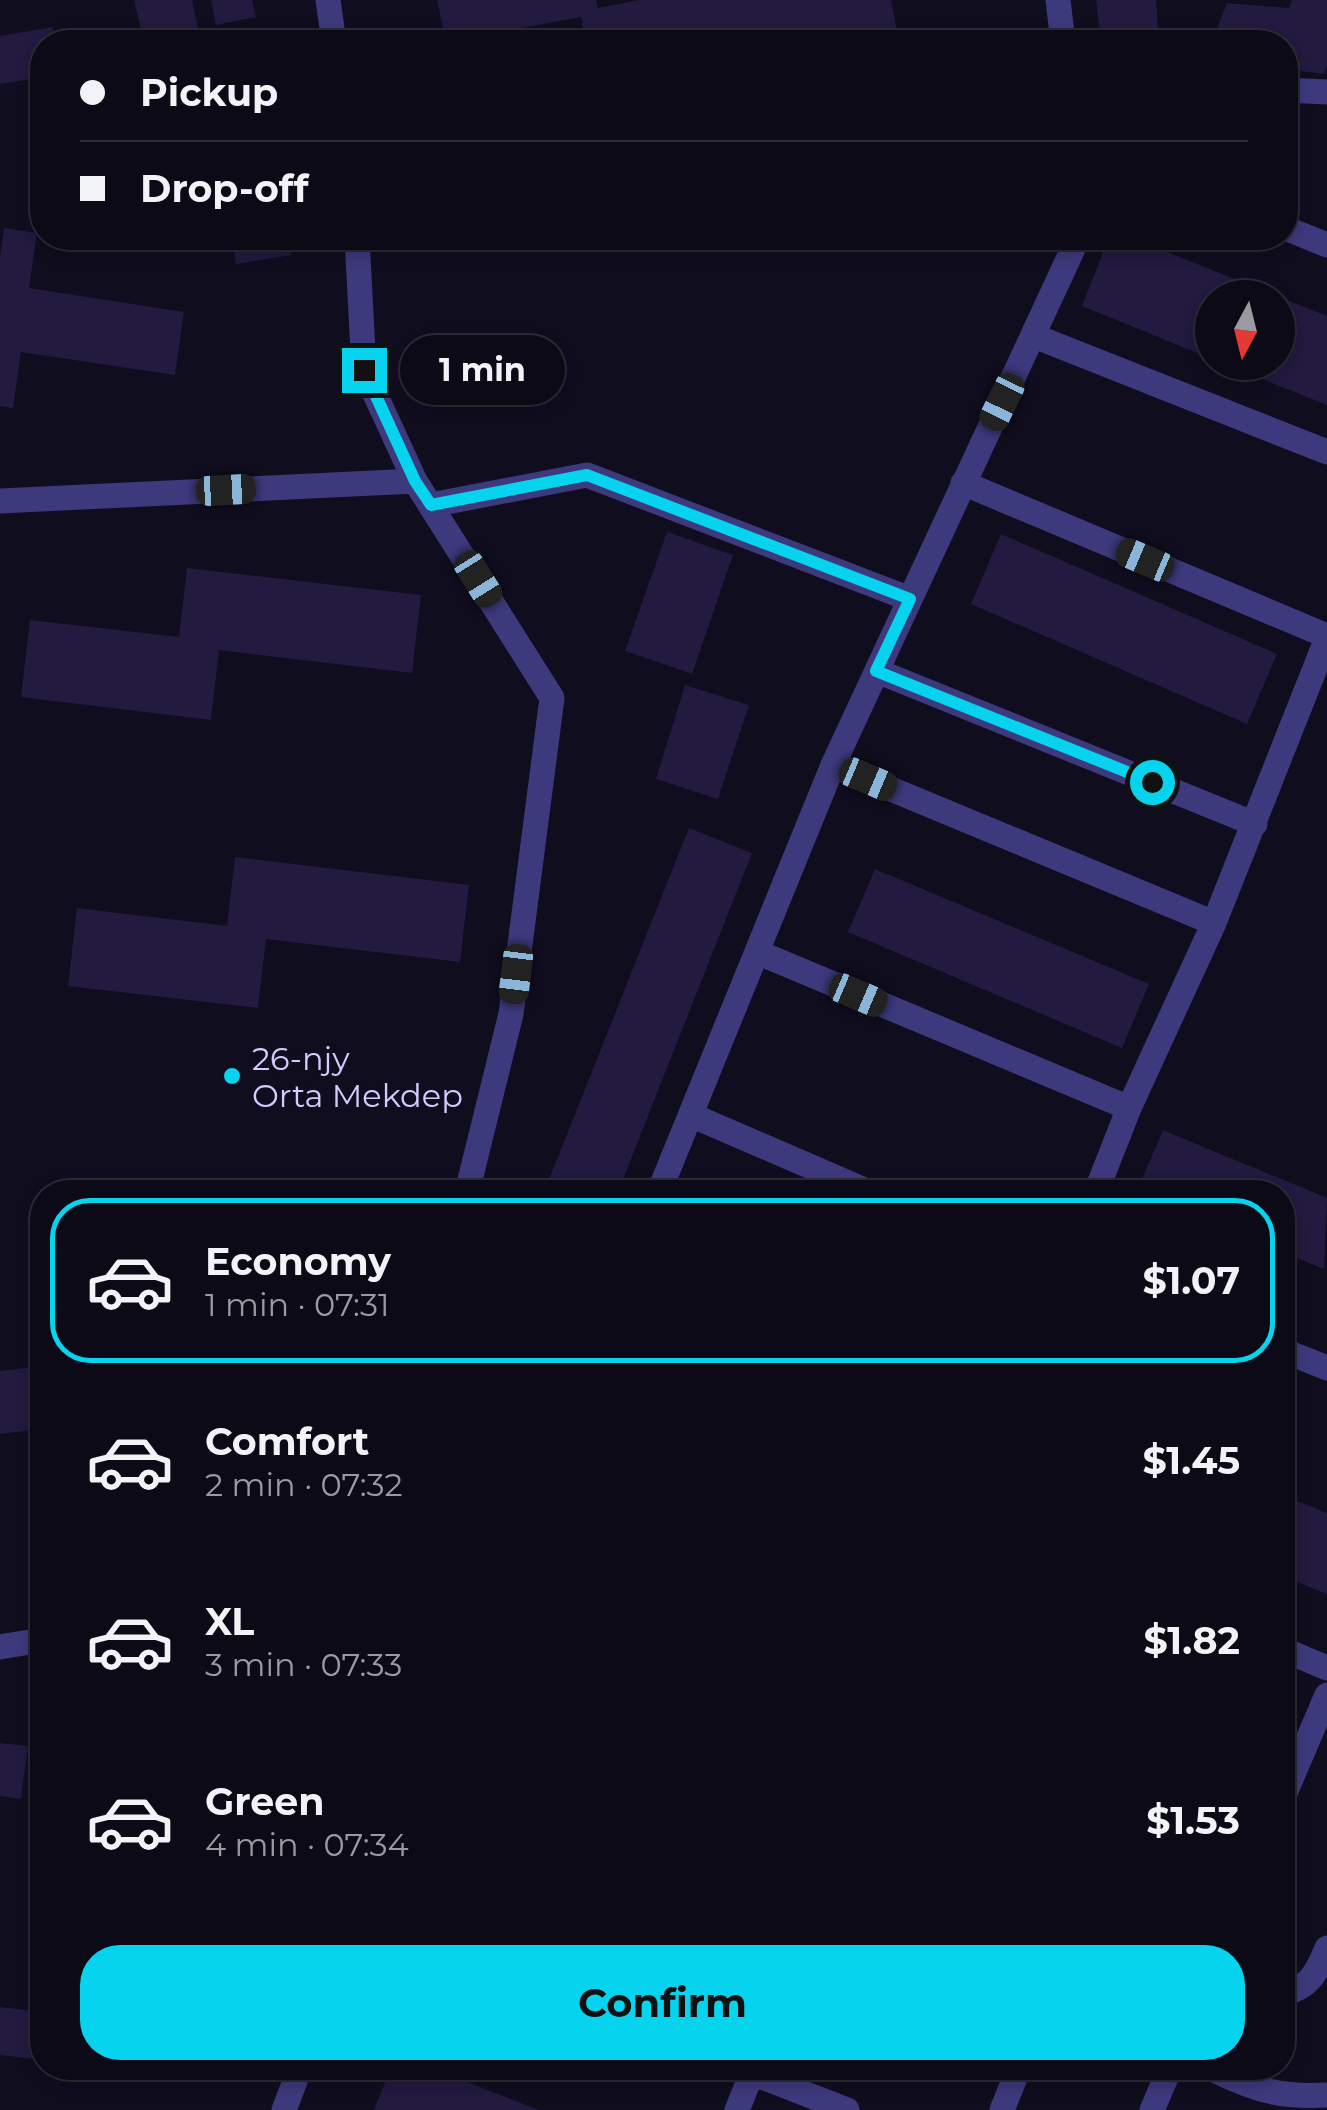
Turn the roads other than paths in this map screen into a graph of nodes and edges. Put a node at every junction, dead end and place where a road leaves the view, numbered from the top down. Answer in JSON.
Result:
{"nodes":[{"id":1,"x":328,"y":0,"type":"edge"},
{"id":2,"x":1058,"y":0,"type":"edge"},
{"id":3,"x":332,"y":30,"type":"edge"},
{"id":4,"x":1061,"y":30,"type":"edge"},
{"id":5,"x":1298,"y":91,"type":"edge"},
{"id":6,"x":1327,"y":92,"type":"edge"},
{"id":7,"x":1298,"y":233,"type":"edge"},
{"id":8,"x":1327,"y":245,"type":"edge"},
{"id":9,"x":358,"y":250,"type":"edge"},
{"id":10,"x":1073,"y":250,"type":"edge"},
{"id":11,"x":1034,"y":336,"type":"junction"},
{"id":12,"x":1327,"y":452,"type":"edge"},
{"id":13,"x":415,"y":481,"type":"junction"},
{"id":14,"x":963,"y":483,"type":"junction"},
{"id":15,"x":0,"y":500,"type":"edge"},
{"id":16,"x":431,"y":505,"type":"junction"},
{"id":17,"x":910,"y":599,"type":"junction"},
{"id":18,"x":1327,"y":637,"type":"edge"},
{"id":19,"x":876,"y":671,"type":"junction"},
{"id":20,"x":833,"y":765,"type":"junction"},
{"id":21,"x":1255,"y":824,"type":"junction"},
{"id":22,"x":1214,"y":922,"type":"junction"},
{"id":23,"x":757,"y":952,"type":"junction"},
{"id":24,"x":1129,"y":1108,"type":"junction"},
{"id":25,"x":691,"y":1116,"type":"junction"},
{"id":26,"x":470,"y":1180,"type":"edge"},
{"id":27,"x":665,"y":1180,"type":"edge"},
{"id":28,"x":841,"y":1180,"type":"edge"},
{"id":29,"x":1101,"y":1180,"type":"edge"},
{"id":30,"x":1295,"y":1355,"type":"edge"},
{"id":31,"x":1327,"y":1368,"type":"edge"},
{"id":32,"x":30,"y":1642,"type":"edge"},
{"id":33,"x":0,"y":1648,"type":"edge"},
{"id":34,"x":1295,"y":1655,"type":"edge"},
{"id":35,"x":1327,"y":1668,"type":"edge"},
{"id":36,"x":1327,"y":1694,"type":"edge"},
{"id":37,"x":1295,"y":1769,"type":"edge"},
{"id":38,"x":1327,"y":1948,"type":"edge"},
{"id":39,"x":1295,"y":1990,"type":"edge"},
{"id":40,"x":295,"y":2080,"type":"edge"},
{"id":41,"x":743,"y":2080,"type":"edge"},
{"id":42,"x":770,"y":2080,"type":"edge"},
{"id":43,"x":1014,"y":2080,"type":"edge"},
{"id":44,"x":1165,"y":2080,"type":"edge"},
{"id":45,"x":1235,"y":2080,"type":"edge"},
{"id":46,"x":1327,"y":2095,"type":"edge"},
{"id":47,"x":284,"y":2110,"type":"edge"},
{"id":48,"x":736,"y":2110,"type":"edge"},
{"id":49,"x":847,"y":2110,"type":"edge"},
{"id":50,"x":1002,"y":2110,"type":"edge"},
{"id":51,"x":1152,"y":2110,"type":"edge"}],
"edges":[{"from":1,"to":3,"type":"street"},
{"from":2,"to":4,"type":"street"},
{"from":5,"to":6,"type":"street"},
{"from":7,"to":8,"type":"street"},
{"from":9,"to":13,"type":"street"},
{"from":10,"to":11,"type":"street"},
{"from":11,"to":12,"type":"street"},
{"from":11,"to":14,"type":"street"},
{"from":13,"to":15,"type":"street"},
{"from":13,"to":16,"type":"street"},
{"from":14,"to":17,"type":"street"},
{"from":14,"to":18,"type":"street"},
{"from":16,"to":17,"type":"street"},
{"from":16,"to":26,"type":"street"},
{"from":17,"to":19,"type":"street"},
{"from":18,"to":21,"type":"street"},
{"from":19,"to":20,"type":"street"},
{"from":19,"to":21,"type":"street"},
{"from":20,"to":22,"type":"street"},
{"from":20,"to":23,"type":"street"},
{"from":21,"to":22,"type":"street"},
{"from":22,"to":24,"type":"street"},
{"from":23,"to":24,"type":"street"},
{"from":23,"to":25,"type":"street"},
{"from":24,"to":29,"type":"street"},
{"from":25,"to":27,"type":"street"},
{"from":25,"to":28,"type":"street"},
{"from":30,"to":31,"type":"street"},
{"from":32,"to":33,"type":"street"},
{"from":34,"to":35,"type":"street"},
{"from":36,"to":37,"type":"street"},
{"from":38,"to":39,"type":"street"},
{"from":40,"to":47,"type":"street"},
{"from":41,"to":48,"type":"street"},
{"from":42,"to":49,"type":"street"},
{"from":43,"to":50,"type":"street"},
{"from":44,"to":51,"type":"street"},
{"from":45,"to":46,"type":"street"}]}
